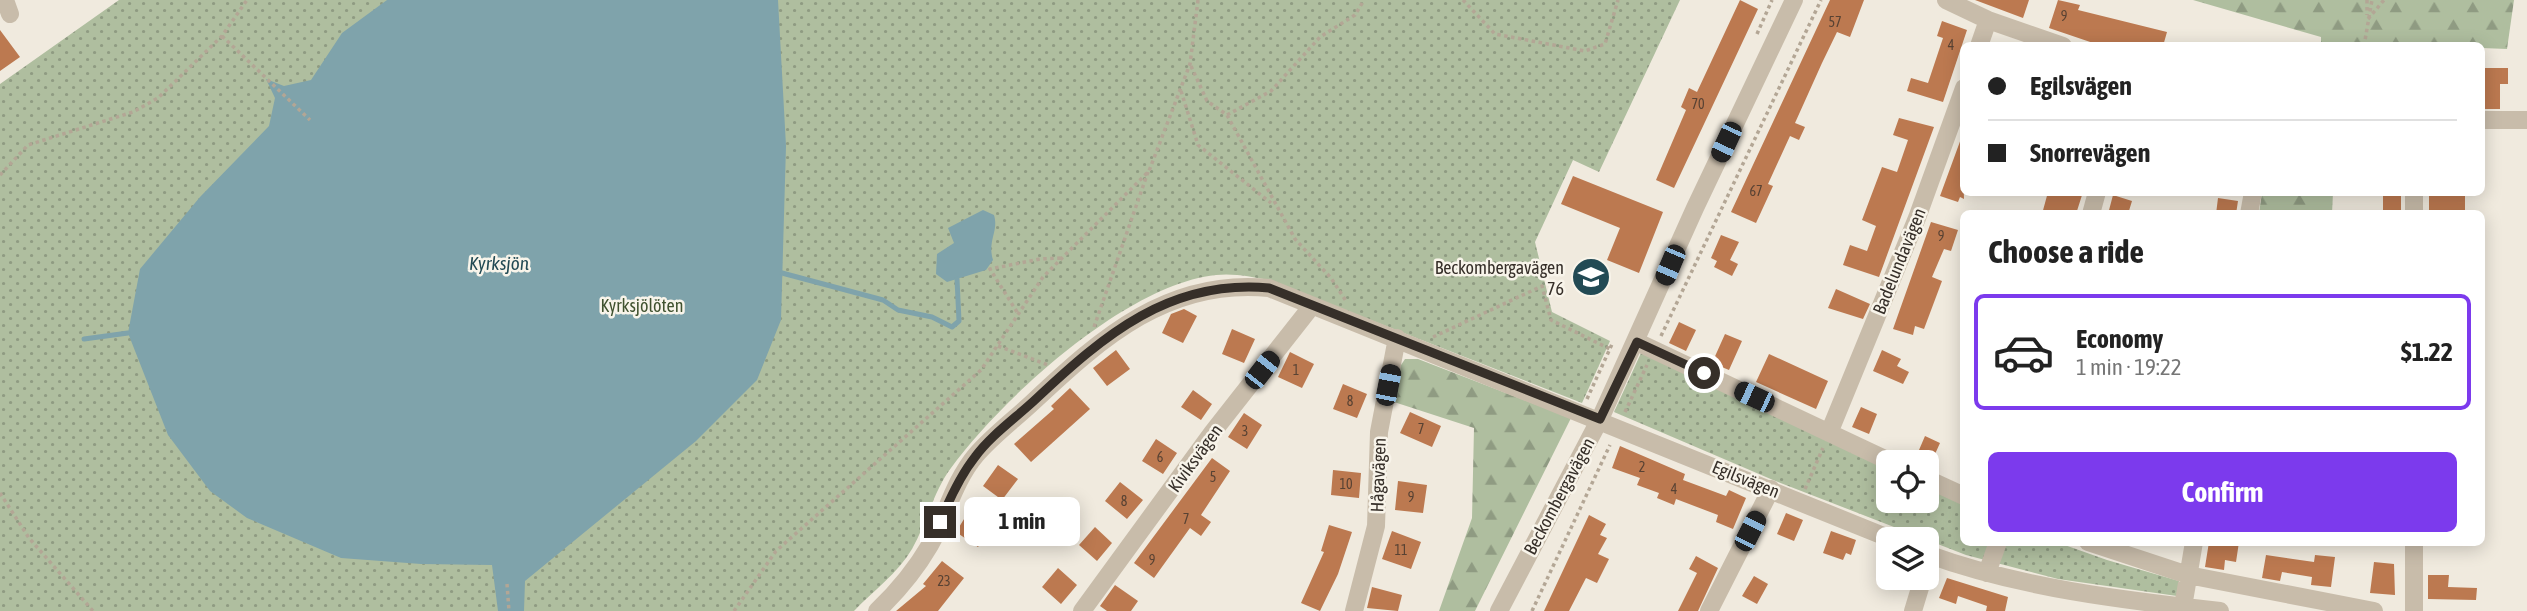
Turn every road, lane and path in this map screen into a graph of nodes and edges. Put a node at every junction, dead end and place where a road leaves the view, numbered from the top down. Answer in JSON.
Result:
{"nodes":[{"id":1,"x":247,"y":0,"type":"edge"},
{"id":2,"x":1198,"y":0,"type":"edge"},
{"id":3,"x":1364,"y":0,"type":"edge"},
{"id":4,"x":1463,"y":0,"type":"edge"},
{"id":5,"x":1618,"y":0,"type":"edge"},
{"id":6,"x":1794,"y":0,"type":"edge"},
{"id":7,"x":1821,"y":0,"type":"edge"},
{"id":8,"x":1945,"y":0,"type":"edge"},
{"id":9,"x":2369,"y":0,"type":"edge"},
{"id":10,"x":2384,"y":0,"type":"edge"},
{"id":11,"x":1988,"y":20,"type":"junction"},
{"id":12,"x":2367,"y":21,"type":"junction"},
{"id":13,"x":222,"y":36,"type":"junction"},
{"id":14,"x":1980,"y":42,"type":"edge"},
{"id":15,"x":2051,"y":42,"type":"edge"},
{"id":16,"x":2364,"y":42,"type":"edge"},
{"id":17,"x":1190,"y":64,"type":"junction"},
{"id":18,"x":1181,"y":91,"type":"junction"},
{"id":19,"x":1960,"y":99,"type":"edge"},
{"id":20,"x":1227,"y":115,"type":"junction"},
{"id":21,"x":310,"y":120,"type":"dead end"},
{"id":22,"x":2485,"y":120,"type":"edge"},
{"id":23,"x":2527,"y":120,"type":"edge"},
{"id":24,"x":1149,"y":171,"type":"junction"},
{"id":25,"x":0,"y":175,"type":"edge"},
{"id":26,"x":1273,"y":204,"type":"junction"},
{"id":27,"x":1062,"y":258,"type":"junction"},
{"id":28,"x":1311,"y":307,"type":"junction"},
{"id":29,"x":1017,"y":312,"type":"junction"},
{"id":30,"x":1360,"y":324,"type":"junction"},
{"id":31,"x":1397,"y":338,"type":"junction"},
{"id":32,"x":1426,"y":340,"type":"dead end"},
{"id":33,"x":1637,"y":342,"type":"junction"},
{"id":34,"x":998,"y":346,"type":"junction"},
{"id":35,"x":1610,"y":349,"type":"dead end"},
{"id":36,"x":1654,"y":349,"type":"junction"},
{"id":37,"x":1083,"y":355,"type":"junction"},
{"id":38,"x":1066,"y":371,"type":"junction"},
{"id":39,"x":1600,"y":419,"type":"junction"},
{"id":40,"x":1619,"y":427,"type":"junction"},
{"id":41,"x":1829,"y":433,"type":"junction"},
{"id":42,"x":1876,"y":455,"type":"edge"},
{"id":43,"x":1939,"y":485,"type":"edge"},
{"id":44,"x":1770,"y":489,"type":"junction"},
{"id":45,"x":0,"y":493,"type":"edge"},
{"id":46,"x":1960,"y":494,"type":"edge"},
{"id":47,"x":1800,"y":501,"type":"junction"},
{"id":48,"x":1876,"y":533,"type":"edge"},
{"id":49,"x":1997,"y":546,"type":"edge"},
{"id":50,"x":2100,"y":546,"type":"edge"},
{"id":51,"x":2193,"y":546,"type":"edge"},
{"id":52,"x":2414,"y":546,"type":"edge"},
{"id":53,"x":1939,"y":560,"type":"edge"},
{"id":54,"x":1987,"y":573,"type":"junction"},
{"id":55,"x":2188,"y":575,"type":"junction"},
{"id":56,"x":508,"y":584,"type":"dead end"},
{"id":57,"x":1919,"y":590,"type":"edge"},
{"id":58,"x":2087,"y":602,"type":"edge"},
{"id":59,"x":2183,"y":607,"type":"junction"},
{"id":60,"x":93,"y":611,"type":"edge"},
{"id":61,"x":509,"y":611,"type":"edge"},
{"id":62,"x":734,"y":611,"type":"edge"},
{"id":63,"x":877,"y":611,"type":"edge"},
{"id":64,"x":1082,"y":611,"type":"edge"},
{"id":65,"x":1353,"y":611,"type":"edge"},
{"id":66,"x":1499,"y":611,"type":"edge"},
{"id":67,"x":1532,"y":611,"type":"edge"},
{"id":68,"x":1709,"y":611,"type":"edge"},
{"id":69,"x":1913,"y":611,"type":"edge"},
{"id":70,"x":2220,"y":611,"type":"edge"},
{"id":71,"x":2374,"y":611,"type":"edge"},
{"id":72,"x":2414,"y":611,"type":"edge"}],
"edges":[{"from":1,"to":13,"type":"path"},
{"from":2,"to":17,"type":"path"},
{"from":3,"to":20,"type":"path"},
{"from":4,"to":5,"type":"path"},
{"from":6,"to":33,"type":"street","name":"Beckombergavägen"},
{"from":7,"to":36,"type":"path"},
{"from":8,"to":11,"type":"street"},
{"from":9,"to":12,"type":"path"},
{"from":10,"to":12,"type":"path"},
{"from":11,"to":14,"type":"street"},
{"from":11,"to":15,"type":"street"},
{"from":12,"to":16,"type":"path"},
{"from":13,"to":21,"type":"path"},
{"from":13,"to":25,"type":"path"},
{"from":17,"to":18,"type":"path"},
{"from":17,"to":20,"type":"path"},
{"from":18,"to":24,"type":"path"},
{"from":18,"to":26,"type":"path"},
{"from":19,"to":41,"type":"street","name":"Badelundavägen"},
{"from":20,"to":26,"type":"path"},
{"from":22,"to":23,"type":"street"},
{"from":24,"to":27,"type":"path"},
{"from":24,"to":37,"type":"path"},
{"from":26,"to":30,"type":"path"},
{"from":27,"to":29,"type":"path"},
{"from":27,"to":29,"type":"path"},
{"from":28,"to":30,"type":"street","name":"Egilsvägen"},
{"from":28,"to":37,"type":"street","name":"Egilsvägen"},
{"from":28,"to":64,"type":"street","name":"Kiviksvägen"},
{"from":29,"to":34,"type":"path"},
{"from":30,"to":31,"type":"street","name":"Egilsvägen"},
{"from":31,"to":39,"type":"street","name":"Egilsvägen"},
{"from":31,"to":65,"type":"street","name":"Hågavägen"},
{"from":32,"to":35,"type":"path"},
{"from":33,"to":36,"type":"street"},
{"from":33,"to":39,"type":"street","name":"Beckombergavägen"},
{"from":34,"to":38,"type":"path"},
{"from":34,"to":62,"type":"path"},
{"from":36,"to":40,"type":"path"},
{"from":36,"to":41,"type":"street"},
{"from":37,"to":38,"type":"street","name":"Egilsvägen"},
{"from":38,"to":63,"type":"street","name":"Egilsvägen"},
{"from":39,"to":40,"type":"street","name":"Egilsvägen"},
{"from":39,"to":66,"type":"street","name":"Beckombergavägen"},
{"from":40,"to":44,"type":"street","name":"Egilsvägen"},
{"from":40,"to":67,"type":"path"},
{"from":41,"to":42,"type":"street"},
{"from":41,"to":47,"type":"path"},
{"from":43,"to":46,"type":"street"},
{"from":44,"to":47,"type":"street","name":"Egilsvägen"},
{"from":44,"to":68,"type":"street"},
{"from":45,"to":60,"type":"path"},
{"from":47,"to":48,"type":"street","name":"Egilsvägen"},
{"from":49,"to":54,"type":"street"},
{"from":50,"to":55,"type":"street"},
{"from":51,"to":55,"type":"street"},
{"from":52,"to":72,"type":"street"},
{"from":53,"to":54,"type":"street"},
{"from":54,"to":58,"type":"street"},
{"from":55,"to":59,"type":"street"},
{"from":55,"to":71,"type":"street"},
{"from":56,"to":61,"type":"path"},
{"from":57,"to":69,"type":"street"},
{"from":58,"to":59,"type":"street"},
{"from":59,"to":70,"type":"street"}]}
